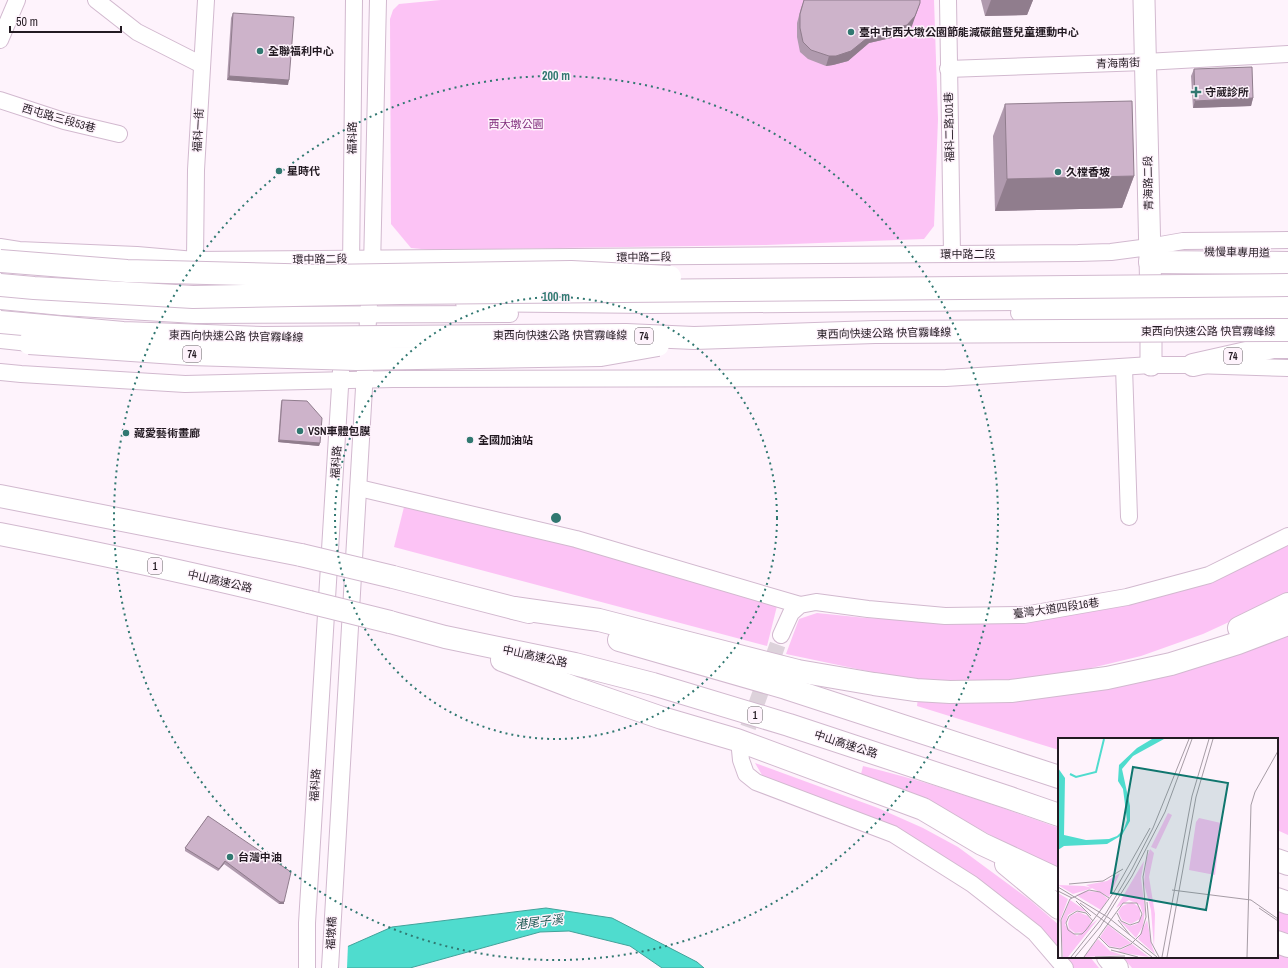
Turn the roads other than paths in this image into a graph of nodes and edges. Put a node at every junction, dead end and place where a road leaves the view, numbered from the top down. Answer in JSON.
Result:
{"nodes":[{"id":1,"x":17,"y":0,"type":"edge"},
{"id":2,"x":96,"y":0,"type":"edge"},
{"id":3,"x":206,"y":0,"type":"edge"},
{"id":4,"x":354,"y":0,"type":"edge"},
{"id":5,"x":378,"y":0,"type":"edge"},
{"id":6,"x":948,"y":0,"type":"edge"},
{"id":7,"x":1144,"y":0,"type":"edge"},
{"id":8,"x":0,"y":40,"type":"edge"},
{"id":9,"x":1288,"y":54,"type":"edge"},
{"id":10,"x":1145,"y":62,"type":"junction"},
{"id":11,"x":202,"y":65,"type":"junction"},
{"id":12,"x":948,"y":69,"type":"junction"},
{"id":13,"x":0,"y":100,"type":"edge"},
{"id":14,"x":119,"y":134,"type":"dead end"},
{"id":15,"x":1288,"y":240,"type":"edge"},
{"id":16,"x":0,"y":247,"type":"edge"},
{"id":17,"x":1154,"y":251,"type":"junction"},
{"id":18,"x":1111,"y":252,"type":"joint"},
{"id":19,"x":1288,"y":252,"type":"edge"},
{"id":20,"x":952,"y":254,"type":"junction"},
{"id":21,"x":352,"y":259,"type":"junction"},
{"id":22,"x":373,"y":259,"type":"junction"},
{"id":23,"x":195,"y":260,"type":"junction"},
{"id":24,"x":0,"y":262,"type":"edge"},
{"id":25,"x":1288,"y":263,"type":"edge"},
{"id":26,"x":1288,"y":285,"type":"edge"},
{"id":27,"x":0,"y":286,"type":"edge"},
{"id":28,"x":806,"y":290,"type":"junction"},
{"id":29,"x":0,"y":300,"type":"edge"},
{"id":30,"x":1288,"y":300,"type":"edge"},
{"id":31,"x":1151,"y":307,"type":"junction"},
{"id":32,"x":369,"y":308,"type":"junction"},
{"id":33,"x":347,"y":309,"type":"junction"},
{"id":34,"x":1288,"y":313,"type":"edge"},
{"id":35,"x":0,"y":322,"type":"edge"},
{"id":36,"x":1288,"y":330,"type":"edge"},
{"id":37,"x":694,"y":338,"type":"junction"},
{"id":38,"x":0,"y":340,"type":"edge"},
{"id":39,"x":28,"y":343,"type":"joint"},
{"id":40,"x":1283,"y":355,"type":"edge"},
{"id":41,"x":1151,"y":365,"type":"junction"},
{"id":42,"x":1193,"y":365,"type":"joint"},
{"id":43,"x":1124,"y":367,"type":"junction"},
{"id":44,"x":0,"y":372,"type":"edge"},
{"id":45,"x":364,"y":379,"type":"junction"},
{"id":46,"x":341,"y":380,"type":"junction"},
{"id":47,"x":359,"y":488,"type":"junction"},
{"id":48,"x":0,"y":496,"type":"edge"},
{"id":49,"x":1129,"y":517,"type":"dead end"},
{"id":50,"x":0,"y":534,"type":"edge"},
{"id":51,"x":1288,"y":536,"type":"edge"},
{"id":52,"x":1288,"y":604,"type":"edge"},
{"id":53,"x":800,"y":605,"type":"junction"},
{"id":54,"x":514,"y":608,"type":"junction"},
{"id":55,"x":1288,"y":624,"type":"edge"},
{"id":56,"x":781,"y":635,"type":"tunnel mouth"},
{"id":57,"x":445,"y":637,"type":"junction"},
{"id":58,"x":1108,"y":678,"type":"junction"},
{"id":59,"x":740,"y":750,"type":"tunnel mouth"},
{"id":60,"x":1058,"y":778,"type":"edge"},
{"id":61,"x":1058,"y":815,"type":"edge"},
{"id":62,"x":982,"y":844,"type":"junction"},
{"id":63,"x":1278,"y":860,"type":"edge"},
{"id":64,"x":1288,"y":864,"type":"edge"},
{"id":65,"x":1058,"y":880,"type":"edge"},
{"id":66,"x":333,"y":898,"type":"joint"},
{"id":67,"x":1278,"y":899,"type":"edge"},
{"id":68,"x":1288,"y":903,"type":"edge"},
{"id":69,"x":1058,"y":907,"type":"edge"},
{"id":70,"x":1278,"y":942,"type":"edge"},
{"id":71,"x":1288,"y":946,"type":"edge"},
{"id":72,"x":1109,"y":958,"type":"edge"},
{"id":73,"x":307,"y":968,"type":"edge"},
{"id":74,"x":330,"y":968,"type":"edge"},
{"id":75,"x":1065,"y":968,"type":"edge"},
{"id":76,"x":1117,"y":968,"type":"edge"}],
"edges":[{"from":1,"to":8,"type":"street"},
{"from":2,"to":11,"type":"street"},
{"from":3,"to":11,"type":"street","name":"福科一街"},
{"from":4,"to":21,"type":"street","name":"福科路"},
{"from":5,"to":22,"type":"street","name":"福科路"},
{"from":6,"to":12,"type":"street","name":"福科二路101巷"},
{"from":7,"to":10,"type":"main road","name":"青海路二段"},
{"from":9,"to":10,"type":"street","name":"青海南街"},
{"from":10,"to":12,"type":"street","name":"青海南街"},
{"from":10,"to":17,"type":"main road","name":"青海路二段"},
{"from":11,"to":23,"type":"street","name":"福科一街"},
{"from":12,"to":20,"type":"street","name":"福科二路101巷"},
{"from":13,"to":14,"type":"street","name":"西屯路三段53巷"},
{"from":15,"to":17,"type":"street"},
{"from":16,"to":23,"type":"street","name":"環中路二段"},
{"from":17,"to":18,"type":"street","name":"機慢車專用道"},
{"from":17,"to":19,"type":"street","name":"機慢車專用道"},
{"from":17,"to":25,"type":"highway"},
{"from":17,"to":31,"type":"main road","name":"青海路二段"},
{"from":18,"to":20,"type":"street","name":"環中路二段"},
{"from":20,"to":22,"type":"street","name":"環中路二段"},
{"from":21,"to":22,"type":"street","name":"環中路二段"},
{"from":21,"to":23,"type":"street","name":"環中路二段"},
{"from":21,"to":33,"type":"street","name":"福科路"},
{"from":22,"to":32,"type":"street","name":"福科路"},
{"from":24,"to":28,"type":"highway","bridge":true},
{"from":26,"to":28,"type":"highway","bridge":true},
{"from":27,"to":28,"type":"highway","bridge":true},
{"from":27,"to":33,"type":"street"},
{"from":29,"to":33,"type":"street"},
{"from":30,"to":31,"type":"street"},
{"from":31,"to":32,"type":"street"},
{"from":31,"to":34,"type":"street"},
{"from":31,"to":41,"type":"main road","name":"青海路二段"},
{"from":32,"to":33,"type":"street"},
{"from":32,"to":45,"type":"street","name":"福科路"},
{"from":33,"to":46,"type":"street","name":"福科路"},
{"from":35,"to":37,"type":"highway","name":"東西向快速公路 快官霧峰線","number":"74","bridge":true},
{"from":36,"to":37,"type":"highway","name":"東西向快速公路 快官霧峰線","number":"74","bridge":true},
{"from":37,"to":39,"type":"highway","number":"74","bridge":true},
{"from":38,"to":39,"type":"street"},
{"from":40,"to":42,"type":"highway","number":"74"},
{"from":41,"to":42,"type":"street"},
{"from":41,"to":43,"type":"street"},
{"from":43,"to":45,"type":"street"},
{"from":43,"to":49,"type":"street"},
{"from":44,"to":46,"type":"street"},
{"from":45,"to":46,"type":"street"},
{"from":45,"to":47,"type":"street","name":"福科路"},
{"from":46,"to":73,"type":"street","name":"福科路"},
{"from":47,"to":53,"type":"street"},
{"from":47,"to":66,"type":"street","name":"福科路"},
{"from":48,"to":54,"type":"highway","bridge":true},
{"from":50,"to":57,"type":"highway","name":"中山高速公路","number":"1","bridge":true},
{"from":51,"to":53,"type":"street","name":"臺灣大道四段16巷"},
{"from":52,"to":58,"type":"highway"},
{"from":53,"to":56,"type":"street"},
{"from":54,"to":58,"type":"highway"},
{"from":54,"to":60,"type":"highway"},
{"from":55,"to":58,"type":"highway"},
{"from":57,"to":61,"type":"highway","name":"中山高速公路","number":"1"},
{"from":57,"to":62,"type":"highway"},
{"from":59,"to":75,"type":"street"},
{"from":62,"to":65,"type":"highway"},
{"from":62,"to":69,"type":"highway"},
{"from":63,"to":64,"type":"highway"},
{"from":66,"to":74,"type":"street","name":"福墩橋"},
{"from":67,"to":68,"type":"highway"},
{"from":70,"to":71,"type":"highway"},
{"from":72,"to":76,"type":"highway"}]}
